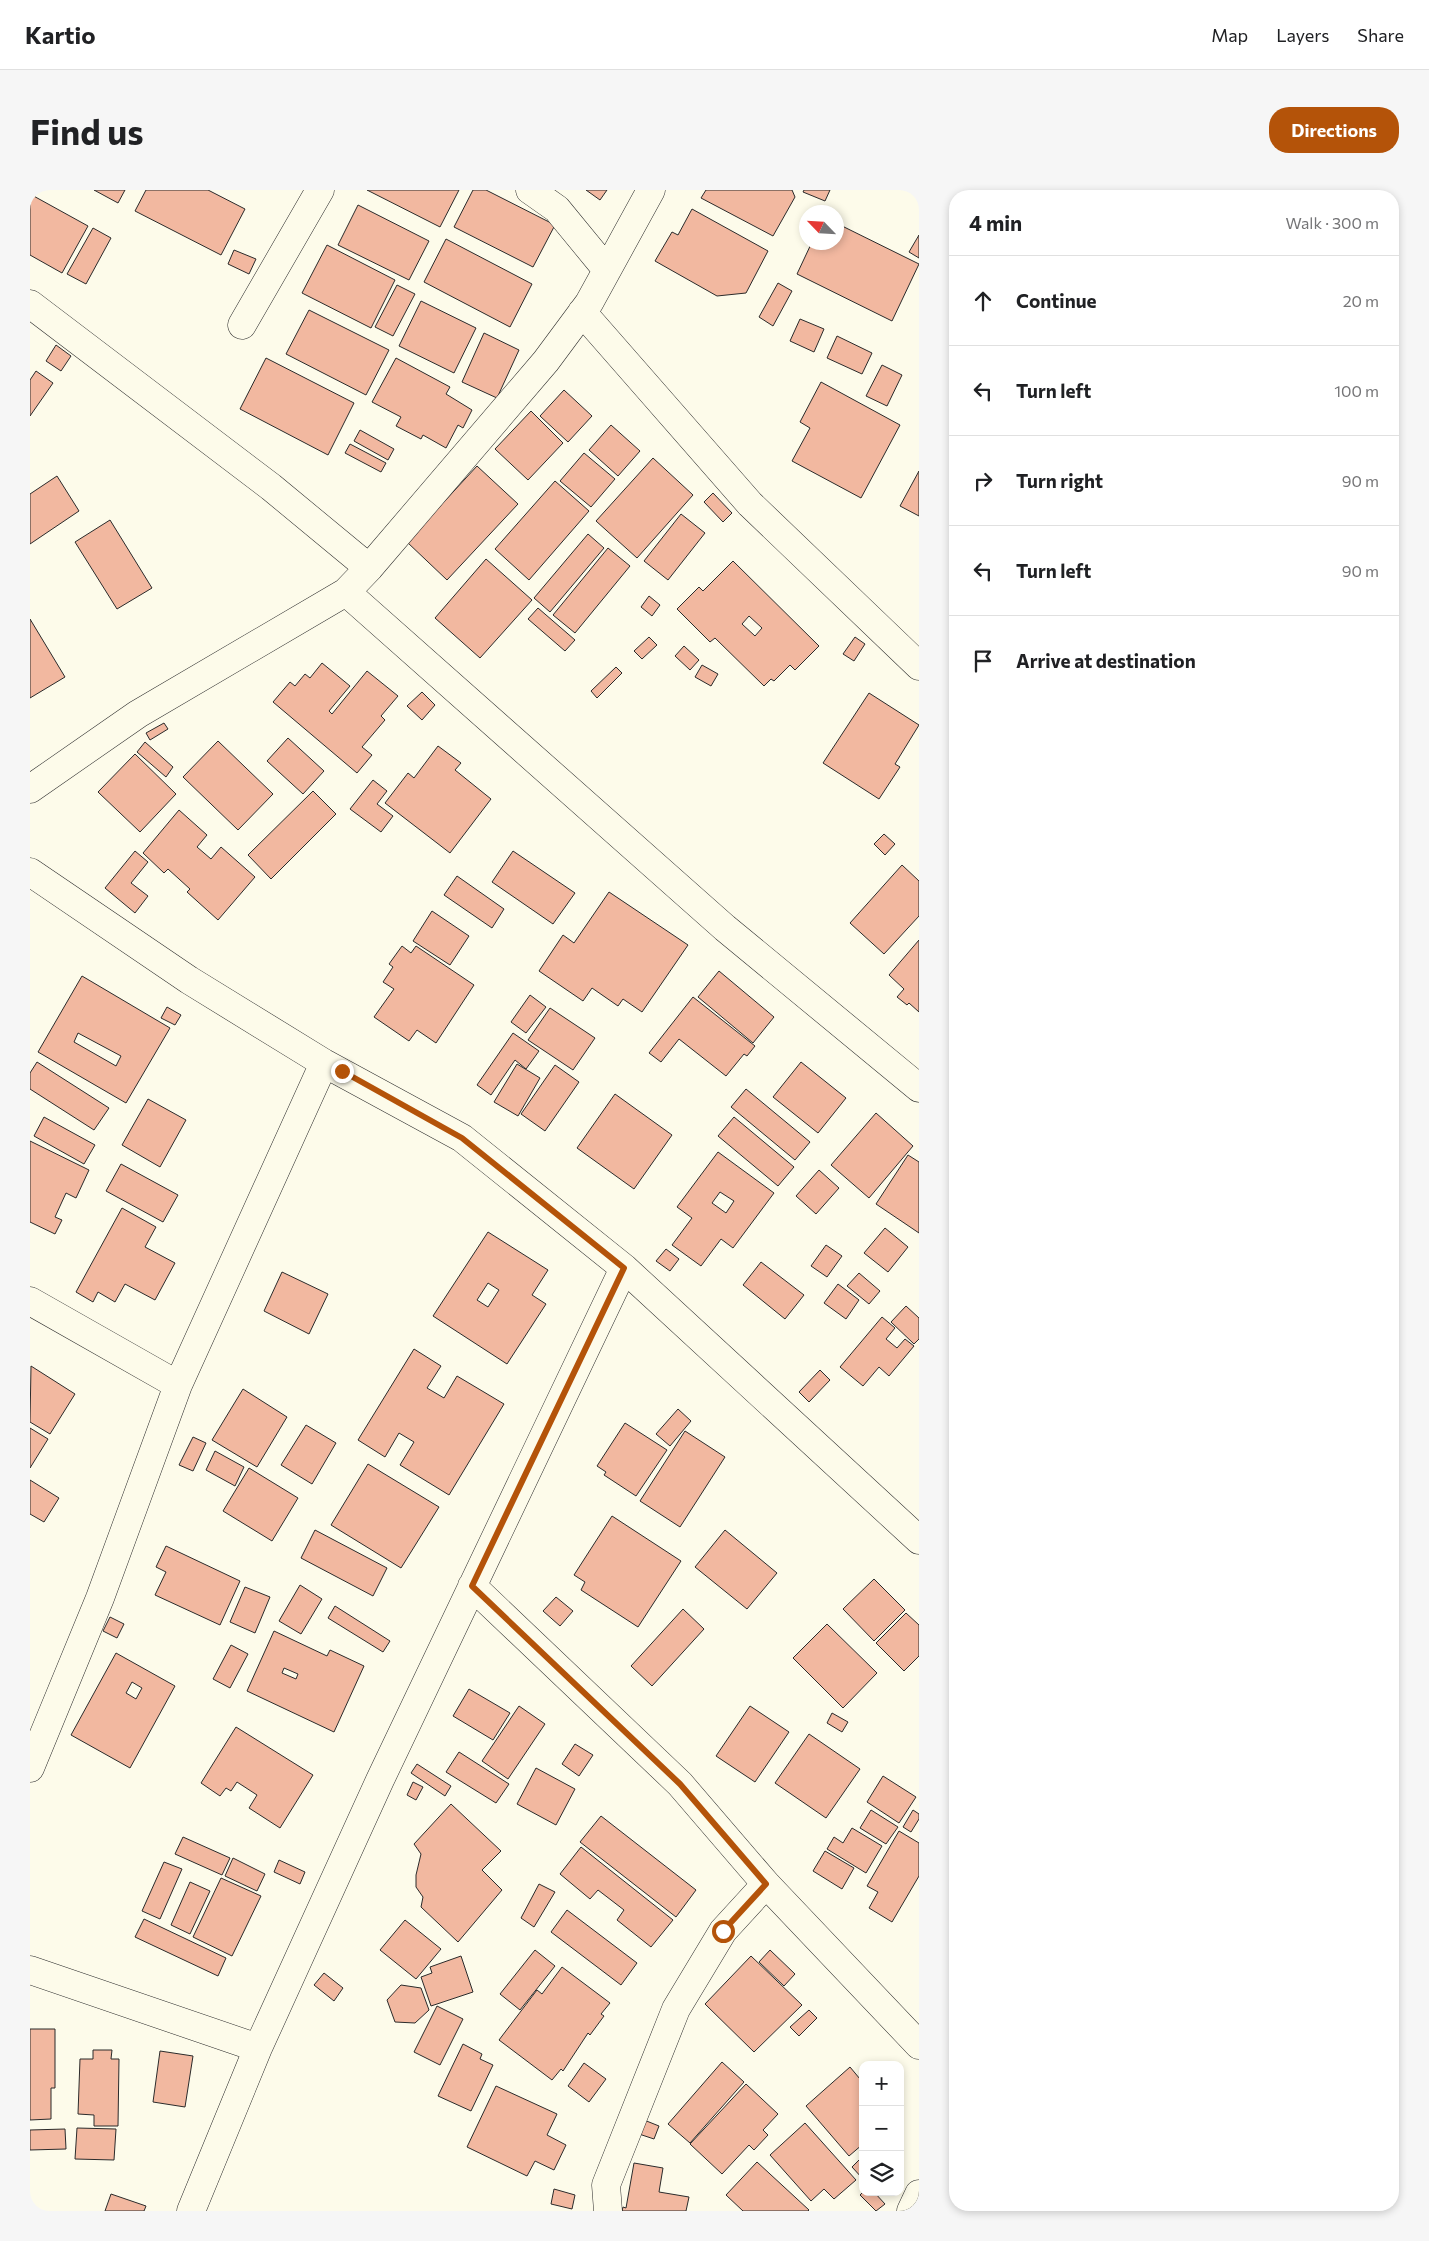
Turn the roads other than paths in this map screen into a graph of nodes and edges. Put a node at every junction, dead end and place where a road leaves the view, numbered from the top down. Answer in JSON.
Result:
{"nodes":[{"id":1,"x":320,"y":190,"type":"edge"},
{"id":2,"x":530,"y":190,"type":"edge"},
{"id":3,"x":651,"y":190,"type":"edge"},
{"id":4,"x":607,"y":270,"type":"junction"},
{"id":5,"x":30,"y":304,"type":"edge"},
{"id":6,"x":582,"y":312,"type":"junction"},
{"id":7,"x":242,"y":325,"type":"dead end"},
{"id":8,"x":369,"y":568,"type":"junction"},
{"id":9,"x":346,"y":592,"type":"junction"},
{"id":10,"x":919,"y":666,"type":"edge"},
{"id":11,"x":30,"y":789,"type":"edge"},
{"id":12,"x":30,"y":872,"type":"edge"},
{"id":13,"x":324,"y":1063,"type":"junction"},
{"id":14,"x":919,"y":1088,"type":"edge"},
{"id":15,"x":624,"y":1268,"type":"junction"},
{"id":16,"x":30,"y":1301,"type":"edge"},
{"id":17,"x":178,"y":1385,"type":"junction"},
{"id":18,"x":919,"y":1540,"type":"edge"},
{"id":19,"x":472,"y":1586,"type":"junction"},
{"id":20,"x":30,"y":1768,"type":"edge"},
{"id":21,"x":766,"y":1884,"type":"junction"},
{"id":22,"x":30,"y":1970,"type":"edge"},
{"id":23,"x":919,"y":2045,"type":"edge"},
{"id":24,"x":258,"y":2048,"type":"junction"},
{"id":25,"x":919,"y":2194,"type":"edge"},
{"id":26,"x":191,"y":2211,"type":"edge"},
{"id":27,"x":608,"y":2211,"type":"edge"},
{"id":28,"x":911,"y":2211,"type":"edge"}],
"edges":[{"from":1,"to":7,"type":"street"},
{"from":2,"to":4,"type":"street"},
{"from":3,"to":4,"type":"street"},
{"from":4,"to":6,"type":"street"},
{"from":5,"to":8,"type":"street"},
{"from":6,"to":8,"type":"street"},
{"from":6,"to":10,"type":"street"},
{"from":8,"to":9,"type":"street"},
{"from":9,"to":11,"type":"street"},
{"from":9,"to":14,"type":"street"},
{"from":12,"to":13,"type":"street"},
{"from":13,"to":15,"type":"street"},
{"from":13,"to":17,"type":"street"},
{"from":15,"to":18,"type":"street"},
{"from":15,"to":19,"type":"street"},
{"from":16,"to":17,"type":"street"},
{"from":17,"to":20,"type":"street"},
{"from":19,"to":21,"type":"street"},
{"from":19,"to":24,"type":"street"},
{"from":21,"to":23,"type":"street"},
{"from":21,"to":27,"type":"street"},
{"from":22,"to":24,"type":"street"},
{"from":24,"to":26,"type":"street"},
{"from":25,"to":28,"type":"street"}]}
